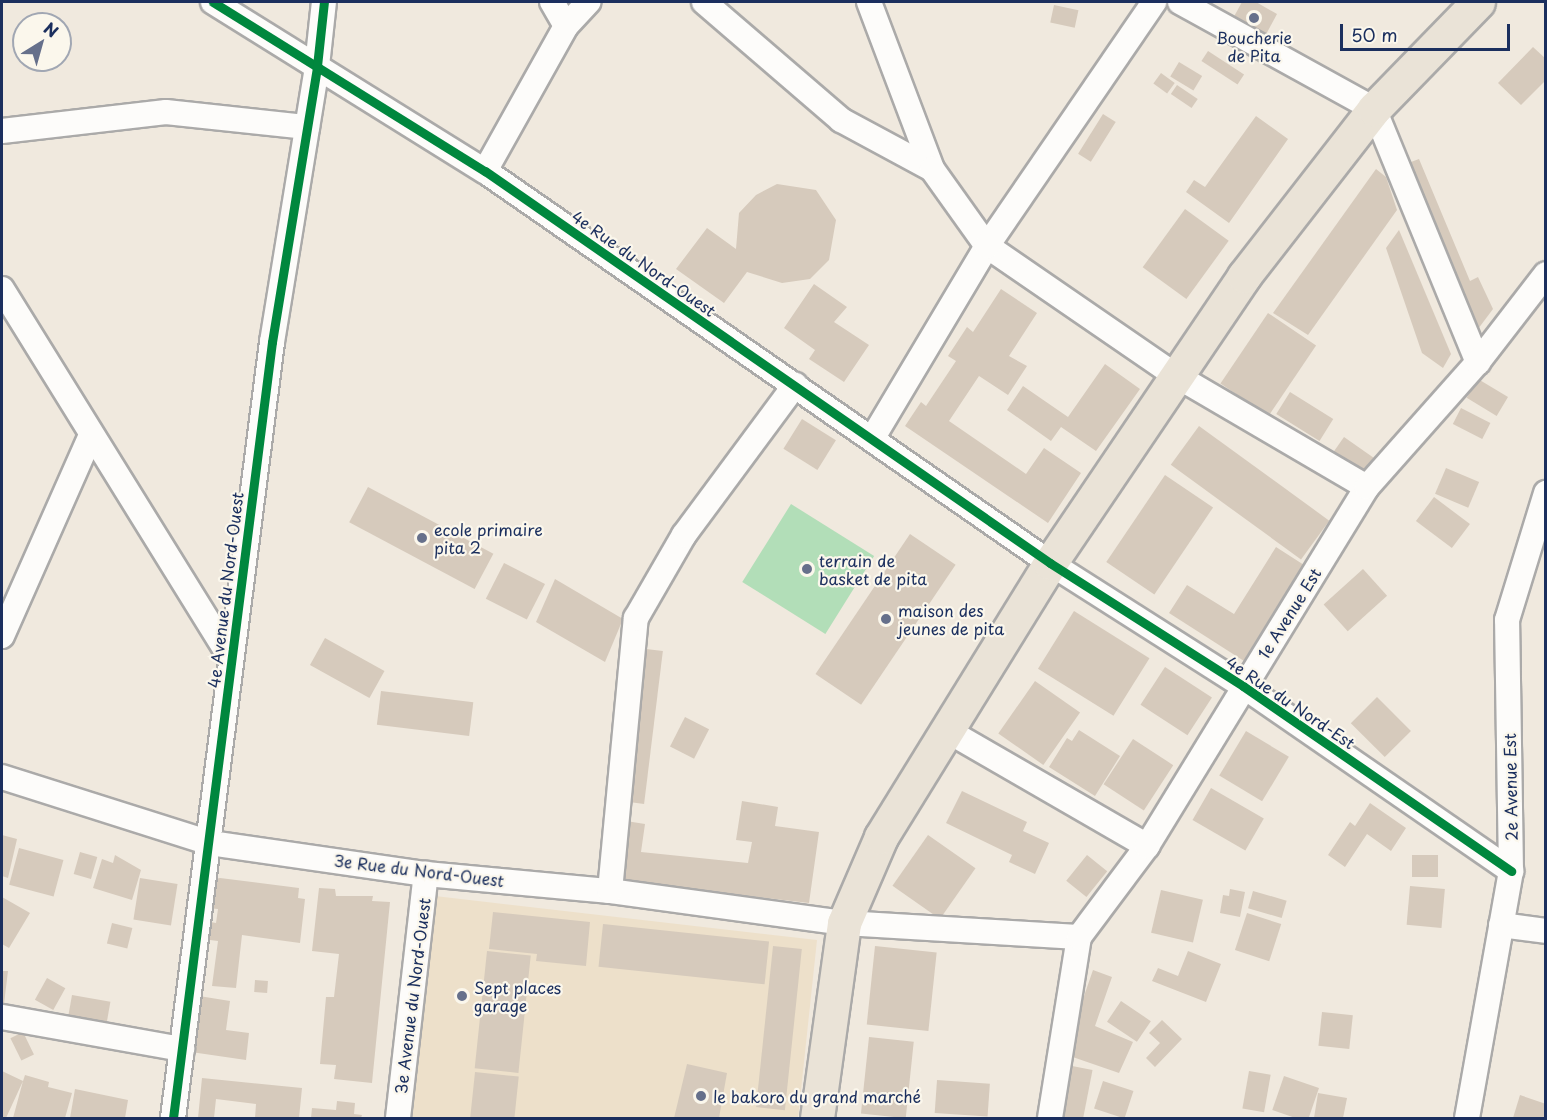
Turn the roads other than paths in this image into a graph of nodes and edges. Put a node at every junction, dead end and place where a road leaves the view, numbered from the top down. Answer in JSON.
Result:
{"nodes":[{"id":1,"x":213,"y":2,"type":"edge"},
{"id":2,"x":324,"y":2,"type":"edge"},
{"id":3,"x":552,"y":2,"type":"edge"},
{"id":4,"x":588,"y":2,"type":"edge"},
{"id":5,"x":705,"y":2,"type":"edge"},
{"id":6,"x":869,"y":2,"type":"edge"},
{"id":7,"x":1154,"y":2,"type":"edge"},
{"id":8,"x":1180,"y":2,"type":"edge"},
{"id":9,"x":1478,"y":2,"type":"edge"},
{"id":10,"x":566,"y":26,"type":"junction"},
{"id":11,"x":317,"y":66,"type":"junction"},
{"id":12,"x":1374,"y":109,"type":"junction"},
{"id":13,"x":307,"y":127,"type":"junction"},
{"id":14,"x":2,"y":131,"type":"edge"},
{"id":15,"x":932,"y":169,"type":"junction"},
{"id":16,"x":485,"y":171,"type":"junction"},
{"id":17,"x":987,"y":246,"type":"junction"},
{"id":18,"x":1545,"y":274,"type":"edge"},
{"id":19,"x":2,"y":289,"type":"edge"},
{"id":20,"x":1478,"y":362,"type":"junction"},
{"id":21,"x":1175,"y":375,"type":"junction"},
{"id":22,"x":795,"y":385,"type":"junction"},
{"id":23,"x":91,"y":435,"type":"junction"},
{"id":24,"x":872,"y":439,"type":"junction"},
{"id":25,"x":1367,"y":487,"type":"junction"},
{"id":26,"x":1545,"y":493,"type":"edge"},
{"id":27,"x":1050,"y":563,"type":"junction"},
{"id":28,"x":2,"y":636,"type":"edge"},
{"id":29,"x":231,"y":658,"type":"junction"},
{"id":30,"x":1243,"y":686,"type":"junction"},
{"id":31,"x":948,"y":731,"type":"junction"},
{"id":32,"x":2,"y":777,"type":"edge"},
{"id":33,"x":210,"y":843,"type":"junction"},
{"id":34,"x":1147,"y":846,"type":"junction"},
{"id":35,"x":1511,"y":871,"type":"junction"},
{"id":36,"x":426,"y":874,"type":"junction"},
{"id":37,"x":610,"y":891,"type":"junction"},
{"id":38,"x":844,"y":923,"type":"junction"},
{"id":39,"x":1502,"y":926,"type":"junction"},
{"id":40,"x":1545,"y":931,"type":"edge"},
{"id":41,"x":1079,"y":937,"type":"junction"},
{"id":42,"x":2,"y":1017,"type":"edge"},
{"id":43,"x":182,"y":1049,"type":"junction"},
{"id":44,"x":173,"y":1119,"type":"edge"},
{"id":45,"x":398,"y":1119,"type":"edge"},
{"id":46,"x":817,"y":1119,"type":"edge"},
{"id":47,"x":1050,"y":1119,"type":"edge"},
{"id":48,"x":1467,"y":1119,"type":"edge"}],
"edges":[{"from":1,"to":11,"type":"street","name":"4e Rue du Nord-Ouest"},
{"from":2,"to":11,"type":"street","name":"4e Avenue du Nord-Ouest"},
{"from":3,"to":10,"type":"street"},
{"from":4,"to":10,"type":"street"},
{"from":5,"to":15,"type":"street"},
{"from":6,"to":15,"type":"street"},
{"from":7,"to":17,"type":"street"},
{"from":8,"to":12,"type":"street"},
{"from":9,"to":12,"type":"highway"},
{"from":10,"to":16,"type":"street"},
{"from":11,"to":13,"type":"street","name":"4e Avenue du Nord-Ouest"},
{"from":11,"to":16,"type":"street","name":"4e Rue du Nord-Ouest"},
{"from":12,"to":20,"type":"street"},
{"from":12,"to":21,"type":"highway"},
{"from":13,"to":14,"type":"street"},
{"from":13,"to":29,"type":"street","name":"4e Avenue du Nord-Ouest"},
{"from":15,"to":17,"type":"street"},
{"from":16,"to":22,"type":"street","name":"4e Rue du Nord-Ouest"},
{"from":17,"to":21,"type":"street"},
{"from":17,"to":24,"type":"street"},
{"from":18,"to":20,"type":"street","name":"1e Avenue Est"},
{"from":19,"to":23,"type":"street"},
{"from":20,"to":25,"type":"street","name":"1e Avenue Est"},
{"from":21,"to":25,"type":"street"},
{"from":21,"to":27,"type":"highway"},
{"from":22,"to":24,"type":"street","name":"4e Rue du Nord-Ouest"},
{"from":22,"to":37,"type":"street"},
{"from":23,"to":28,"type":"street"},
{"from":23,"to":29,"type":"street"},
{"from":24,"to":27,"type":"street","name":"4e Rue du Nord-Ouest"},
{"from":25,"to":30,"type":"street","name":"1e Avenue Est"},
{"from":26,"to":35,"type":"street","name":"2e Avenue Est"},
{"from":27,"to":30,"type":"street","name":"4e Rue du Nord-Est"},
{"from":27,"to":31,"type":"highway"},
{"from":29,"to":33,"type":"street","name":"4e Avenue du Nord-Ouest"},
{"from":30,"to":34,"type":"street","name":"1e Avenue Est"},
{"from":30,"to":35,"type":"street","name":"4e Rue du Nord-Est"},
{"from":31,"to":34,"type":"street"},
{"from":31,"to":38,"type":"highway"},
{"from":32,"to":33,"type":"street","name":"3e Rue du Nord-Ouest"},
{"from":33,"to":36,"type":"street","name":"3e Rue du Nord-Ouest"},
{"from":33,"to":43,"type":"street","name":"4e Avenue du Nord-Ouest"},
{"from":34,"to":41,"type":"street","name":"1e Avenue Est"},
{"from":35,"to":39,"type":"street","name":"2e Avenue Est"},
{"from":36,"to":37,"type":"street","name":"3e Rue du Nord-Ouest"},
{"from":36,"to":45,"type":"street","name":"3e Avenue du Nord-Ouest"},
{"from":37,"to":38,"type":"street","name":"3e Rue du Nord-Ouest"},
{"from":38,"to":41,"type":"street","name":"3e Rue du Nord-Ouest"},
{"from":38,"to":46,"type":"highway"},
{"from":39,"to":40,"type":"street"},
{"from":39,"to":48,"type":"street","name":"2e Avenue Est"},
{"from":41,"to":47,"type":"street","name":"1e Avenue Est"},
{"from":42,"to":43,"type":"street"},
{"from":43,"to":44,"type":"street","name":"4e Avenue du Nord-Ouest"}]}
